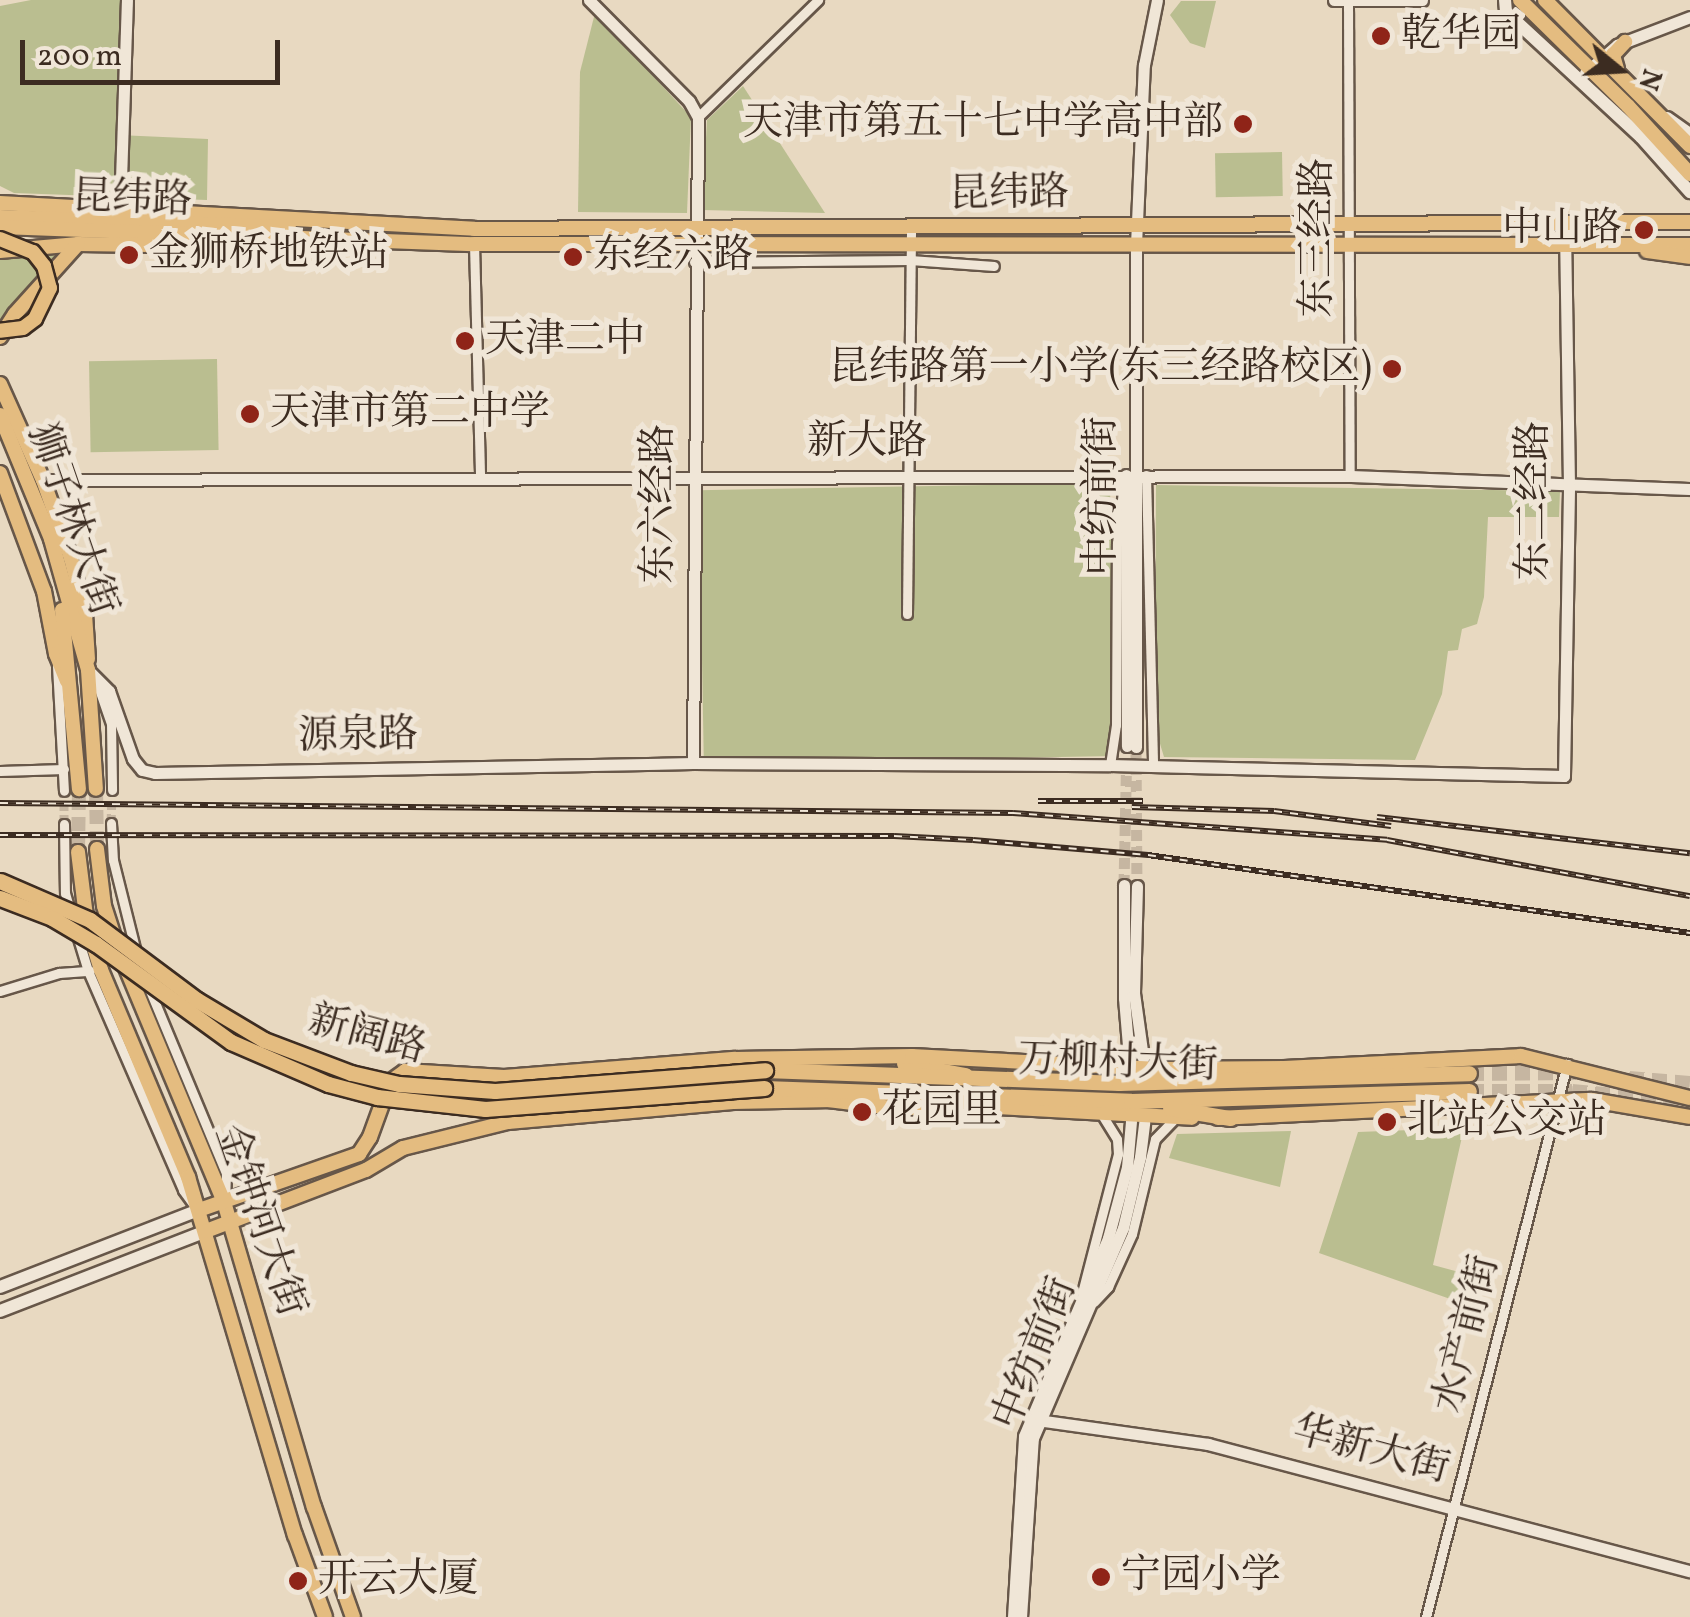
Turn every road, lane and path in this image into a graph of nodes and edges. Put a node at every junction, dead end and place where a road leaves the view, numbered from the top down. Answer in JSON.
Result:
{"nodes":[{"id":1,"x":127,"y":0,"type":"edge"},
{"id":2,"x":589,"y":0,"type":"edge"},
{"id":3,"x":818,"y":0,"type":"edge"},
{"id":4,"x":1157,"y":0,"type":"edge"},
{"id":5,"x":1334,"y":0,"type":"edge"},
{"id":6,"x":1348,"y":0,"type":"edge"},
{"id":7,"x":1422,"y":0,"type":"edge"},
{"id":8,"x":1505,"y":0,"type":"edge"},
{"id":9,"x":1520,"y":0,"type":"edge"},
{"id":10,"x":1544,"y":0,"type":"edge"},
{"id":11,"x":1690,"y":17,"type":"edge"},
{"id":12,"x":1624,"y":42,"type":"junction"},
{"id":13,"x":1604,"y":56,"type":"junction"},
{"id":14,"x":1618,"y":70,"type":"junction"},
{"id":15,"x":1586,"y":73,"type":"junction"},
{"id":16,"x":698,"y":117,"type":"junction"},
{"id":17,"x":1666,"y":118,"type":"junction"},
{"id":18,"x":1690,"y":134,"type":"edge"},
{"id":19,"x":1690,"y":146,"type":"edge"},
{"id":20,"x":1690,"y":174,"type":"edge"},
{"id":21,"x":1690,"y":192,"type":"edge"},
{"id":22,"x":4,"y":202,"type":"edge"},
{"id":23,"x":120,"y":210,"type":"junction"},
{"id":24,"x":0,"y":217,"type":"edge"},
{"id":25,"x":1690,"y":222,"type":"edge"},
{"id":26,"x":329,"y":224,"type":"junction"},
{"id":27,"x":1138,"y":226,"type":"junction"},
{"id":28,"x":1349,"y":226,"type":"junction"},
{"id":29,"x":1565,"y":226,"type":"junction"},
{"id":30,"x":0,"y":227,"type":"edge"},
{"id":31,"x":261,"y":232,"type":"junction"},
{"id":32,"x":694,"y":237,"type":"junction"},
{"id":33,"x":0,"y":238,"type":"edge"},
{"id":34,"x":330,"y":241,"type":"junction"},
{"id":35,"x":78,"y":244,"type":"junction"},
{"id":36,"x":474,"y":244,"type":"junction"},
{"id":37,"x":910,"y":244,"type":"junction"},
{"id":38,"x":1136,"y":245,"type":"junction"},
{"id":39,"x":1348,"y":245,"type":"junction"},
{"id":40,"x":1565,"y":245,"type":"junction"},
{"id":41,"x":1627,"y":245,"type":"junction"},
{"id":42,"x":1690,"y":245,"type":"edge"},
{"id":43,"x":0,"y":251,"type":"edge"},
{"id":44,"x":1690,"y":257,"type":"edge"},
{"id":45,"x":694,"y":262,"type":"junction"},
{"id":46,"x":994,"y":266,"type":"dead end"},
{"id":47,"x":0,"y":334,"type":"edge"},
{"id":48,"x":0,"y":384,"type":"edge"},
{"id":49,"x":0,"y":415,"type":"edge"},
{"id":50,"x":0,"y":436,"type":"edge"},
{"id":51,"x":1136,"y":475,"type":"junction"},
{"id":52,"x":692,"y":476,"type":"junction"},
{"id":53,"x":909,"y":476,"type":"junction"},
{"id":54,"x":1350,"y":476,"type":"junction"},
{"id":55,"x":1,"y":477,"type":"edge"},
{"id":56,"x":480,"y":479,"type":"junction"},
{"id":57,"x":43,"y":480,"type":"junction"},
{"id":58,"x":1570,"y":485,"type":"junction"},
{"id":59,"x":1690,"y":489,"type":"edge"},
{"id":60,"x":908,"y":614,"type":"dead end"},
{"id":61,"x":68,"y":649,"type":"junction"},
{"id":62,"x":88,"y":670,"type":"junction"},
{"id":63,"x":1132,"y":746,"type":"tunnel mouth"},
{"id":64,"x":693,"y":763,"type":"junction"},
{"id":65,"x":1110,"y":765,"type":"junction"},
{"id":66,"x":1153,"y":766,"type":"junction"},
{"id":67,"x":64,"y":769,"type":"junction"},
{"id":68,"x":0,"y":770,"type":"edge"},
{"id":69,"x":1564,"y":776,"type":"joint"},
{"id":70,"x":96,"y":789,"type":"tunnel mouth"},
{"id":71,"x":112,"y":790,"type":"tunnel mouth"},
{"id":72,"x":71,"y":791,"type":"joint"},
{"id":73,"x":111,"y":823,"type":"tunnel mouth"},
{"id":74,"x":64,"y":824,"type":"tunnel mouth"},
{"id":75,"x":98,"y":849,"type":"tunnel mouth"},
{"id":76,"x":78,"y":852,"type":"tunnel mouth"},
{"id":77,"x":0,"y":881,"type":"edge"},
{"id":78,"x":1131,"y":885,"type":"tunnel mouth"},
{"id":79,"x":0,"y":898,"type":"edge"},
{"id":80,"x":94,"y":970,"type":"junction"},
{"id":81,"x":0,"y":991,"type":"edge"},
{"id":82,"x":849,"y":1058,"type":"junction"},
{"id":83,"x":1136,"y":1058,"type":"dead end"},
{"id":84,"x":1567,"y":1064,"type":"junction"},
{"id":85,"x":1238,"y":1068,"type":"junction"},
{"id":86,"x":765,"y":1070,"type":"joint"},
{"id":87,"x":1469,"y":1073,"type":"tunnel mouth"},
{"id":88,"x":966,"y":1074,"type":"junction"},
{"id":89,"x":1135,"y":1083,"type":"junction"},
{"id":90,"x":764,"y":1088,"type":"joint"},
{"id":91,"x":1469,"y":1091,"type":"tunnel mouth"},
{"id":92,"x":1002,"y":1094,"type":"junction"},
{"id":93,"x":1690,"y":1098,"type":"edge"},
{"id":94,"x":828,"y":1100,"type":"junction"},
{"id":95,"x":1558,"y":1100,"type":"junction"},
{"id":96,"x":1131,"y":1102,"type":"junction"},
{"id":97,"x":1100,"y":1111,"type":"junction"},
{"id":98,"x":1177,"y":1117,"type":"junction"},
{"id":99,"x":1690,"y":1117,"type":"edge"},
{"id":100,"x":1230,"y":1118,"type":"junction"},
{"id":101,"x":1137,"y":1122,"type":"dead end"},
{"id":102,"x":211,"y":1168,"type":"junction"},
{"id":103,"x":188,"y":1177,"type":"junction"},
{"id":104,"x":224,"y":1202,"type":"junction"},
{"id":105,"x":199,"y":1210,"type":"junction"},
{"id":106,"x":231,"y":1221,"type":"junction"},
{"id":107,"x":206,"y":1231,"type":"junction"},
{"id":108,"x":0,"y":1287,"type":"edge"},
{"id":109,"x":1087,"y":1301,"type":"junction"},
{"id":110,"x":0,"y":1311,"type":"edge"},
{"id":111,"x":1034,"y":1420,"type":"junction"},
{"id":112,"x":1456,"y":1507,"type":"junction"},
{"id":113,"x":1690,"y":1571,"type":"edge"},
{"id":114,"x":326,"y":1617,"type":"edge"},
{"id":115,"x":353,"y":1617,"type":"edge"},
{"id":116,"x":1013,"y":1617,"type":"edge"},
{"id":117,"x":1022,"y":1617,"type":"edge"},
{"id":118,"x":1426,"y":1617,"type":"edge"}],
"edges":[{"from":1,"to":23,"type":"street"},
{"from":2,"to":16,"type":"street"},
{"from":3,"to":16,"type":"street"},
{"from":4,"to":27,"type":"street","name":"中纺前街"},
{"from":5,"to":6,"type":"street"},
{"from":6,"to":7,"type":"street"},
{"from":6,"to":28,"type":"street","name":"东三经路"},
{"from":8,"to":15,"type":"main road"},
{"from":9,"to":15,"type":"main road"},
{"from":10,"to":13,"type":"main road"},
{"from":11,"to":12,"type":"street"},
{"from":12,"to":13,"type":"street"},
{"from":12,"to":14,"type":"main road"},
{"from":13,"to":14,"type":"main road"},
{"from":13,"to":15,"type":"street"},
{"from":14,"to":17,"type":"main road"},
{"from":15,"to":20,"type":"main road"},
{"from":15,"to":21,"type":"main road"},
{"from":16,"to":32,"type":"street","name":"东六经路"},
{"from":17,"to":18,"type":"main road"},
{"from":17,"to":19,"type":"main road"},
{"from":22,"to":23,"type":"main road"},
{"from":23,"to":26,"type":"main road"},
{"from":24,"to":31,"type":"main road","name":"昆纬路"},
{"from":25,"to":29,"type":"main road","name":"昆纬路"},
{"from":26,"to":31,"type":"main road"},
{"from":26,"to":32,"type":"main road","name":"昆纬路"},
{"from":27,"to":28,"type":"main road","name":"昆纬路"},
{"from":27,"to":37,"type":"main road","name":"昆纬路"},
{"from":27,"to":38,"type":"street","name":"中纺前街"},
{"from":28,"to":29,"type":"main road","name":"昆纬路"},
{"from":28,"to":39,"type":"street","name":"东三经路"},
{"from":29,"to":40,"type":"street","name":"东二经路"},
{"from":30,"to":31,"type":"main road","name":"昆纬路"},
{"from":31,"to":34,"type":"main road"},
{"from":32,"to":36,"type":"main road","name":"昆纬路"},
{"from":32,"to":37,"type":"main road","name":"昆纬路"},
{"from":32,"to":45,"type":"street","name":"东六经路"},
{"from":33,"to":47,"type":"main road","bridge":true},
{"from":34,"to":35,"type":"main road"},
{"from":34,"to":36,"type":"main road","name":"昆纬路"},
{"from":35,"to":43,"type":"main road"},
{"from":35,"to":47,"type":"main road"},
{"from":36,"to":56,"type":"street"},
{"from":37,"to":38,"type":"main road","name":"昆纬路"},
{"from":37,"to":45,"type":"street"},
{"from":37,"to":46,"type":"street"},
{"from":37,"to":53,"type":"street"},
{"from":38,"to":39,"type":"main road","name":"昆纬路"},
{"from":38,"to":51,"type":"street","name":"中纺前街"},
{"from":39,"to":40,"type":"main road","name":"昆纬路"},
{"from":39,"to":54,"type":"street","name":"东三经路"},
{"from":40,"to":41,"type":"main road","name":"昆纬路"},
{"from":40,"to":58,"type":"street","name":"东二经路"},
{"from":41,"to":42,"type":"main road","name":"昆纬路"},
{"from":41,"to":44,"type":"main road"},
{"from":45,"to":52,"type":"street","name":"东六经路"},
{"from":48,"to":57,"type":"main road"},
{"from":49,"to":61,"type":"main road","name":"狮子林大街"},
{"from":50,"to":61,"type":"main road","name":"狮子林大街"},
{"from":51,"to":53,"type":"street","name":"新大路"},
{"from":51,"to":54,"type":"street","name":"新大路"},
{"from":51,"to":63,"type":"street","name":"中纺前街"},
{"from":51,"to":65,"type":"street"},
{"from":51,"to":66,"type":"street"},
{"from":52,"to":53,"type":"street","name":"新大路"},
{"from":52,"to":56,"type":"street","name":"新大路"},
{"from":52,"to":64,"type":"street","name":"东六经路"},
{"from":53,"to":60,"type":"street"},
{"from":54,"to":58,"type":"street","name":"新大路"},
{"from":55,"to":61,"type":"main road"},
{"from":56,"to":57,"type":"street","name":"新大路"},
{"from":57,"to":62,"type":"main road"},
{"from":58,"to":59,"type":"street","name":"新大路"},
{"from":58,"to":69,"type":"street","name":"东二经路"},
{"from":61,"to":62,"type":"main road"},
{"from":61,"to":67,"type":"street"},
{"from":61,"to":72,"type":"main road"},
{"from":62,"to":64,"type":"street","name":"源泉路"},
{"from":62,"to":70,"type":"main road"},
{"from":62,"to":71,"type":"street"},
{"from":64,"to":65,"type":"street","name":"源泉路"},
{"from":65,"to":66,"type":"street","name":"源泉路"},
{"from":66,"to":69,"type":"street","name":"源泉路"},
{"from":67,"to":68,"type":"street"},
{"from":67,"to":72,"type":"street"},
{"from":73,"to":104,"type":"street"},
{"from":74,"to":80,"type":"street"},
{"from":75,"to":102,"type":"main road","name":"金钟河大街"},
{"from":76,"to":80,"type":"main road","name":"金钟河大街"},
{"from":77,"to":86,"type":"highway","name":"新阔路","bridge":true},
{"from":78,"to":83,"type":"street"},
{"from":79,"to":90,"type":"highway","name":"新阔路","bridge":true},
{"from":80,"to":81,"type":"street"},
{"from":80,"to":103,"type":"main road","name":"金钟河大街"},
{"from":80,"to":105,"type":"street"},
{"from":82,"to":85,"type":"main road"},
{"from":82,"to":88,"type":"main road"},
{"from":82,"to":104,"type":"main road"},
{"from":84,"to":85,"type":"main road"},
{"from":84,"to":93,"type":"main road"},
{"from":84,"to":95,"type":"street","name":"水产前街"},
{"from":85,"to":89,"type":"main road"},
{"from":86,"to":88,"type":"highway","name":"万柳村大街"},
{"from":87,"to":89,"type":"highway","name":"万柳村大街"},
{"from":88,"to":89,"type":"highway","name":"万柳村大街"},
{"from":90,"to":92,"type":"highway","name":"万柳村大街"},
{"from":91,"to":96,"type":"highway","name":"万柳村大街"},
{"from":92,"to":94,"type":"main road"},
{"from":92,"to":96,"type":"highway","name":"万柳村大街"},
{"from":94,"to":97,"type":"main road"},
{"from":94,"to":106,"type":"main road"},
{"from":95,"to":99,"type":"main road"},
{"from":95,"to":100,"type":"main road"},
{"from":95,"to":112,"type":"street","name":"水产前街"},
{"from":96,"to":100,"type":"highway"},
{"from":97,"to":98,"type":"main road"},
{"from":97,"to":109,"type":"street"},
{"from":98,"to":100,"type":"main road"},
{"from":98,"to":109,"type":"street"},
{"from":101,"to":109,"type":"street","name":"中纺前街"},
{"from":102,"to":103,"type":"main road"},
{"from":102,"to":104,"type":"main road","name":"金钟河大街"},
{"from":103,"to":105,"type":"main road","name":"金钟河大街"},
{"from":104,"to":105,"type":"main road"},
{"from":104,"to":106,"type":"main road","name":"金钟河大街"},
{"from":105,"to":107,"type":"main road","name":"金钟河大街"},
{"from":105,"to":108,"type":"main road"},
{"from":106,"to":107,"type":"main road"},
{"from":106,"to":115,"type":"main road","name":"金钟河大街"},
{"from":107,"to":110,"type":"main road"},
{"from":107,"to":114,"type":"main road","name":"金钟河大街"},
{"from":109,"to":111,"type":"street","name":"中纺前街"},
{"from":111,"to":112,"type":"street","name":"华新大街"},
{"from":111,"to":116,"type":"street"},
{"from":111,"to":117,"type":"street","name":"中纺前街"},
{"from":112,"to":113,"type":"street","name":"华新大街"},
{"from":112,"to":118,"type":"street","name":"水产前街"}]}
